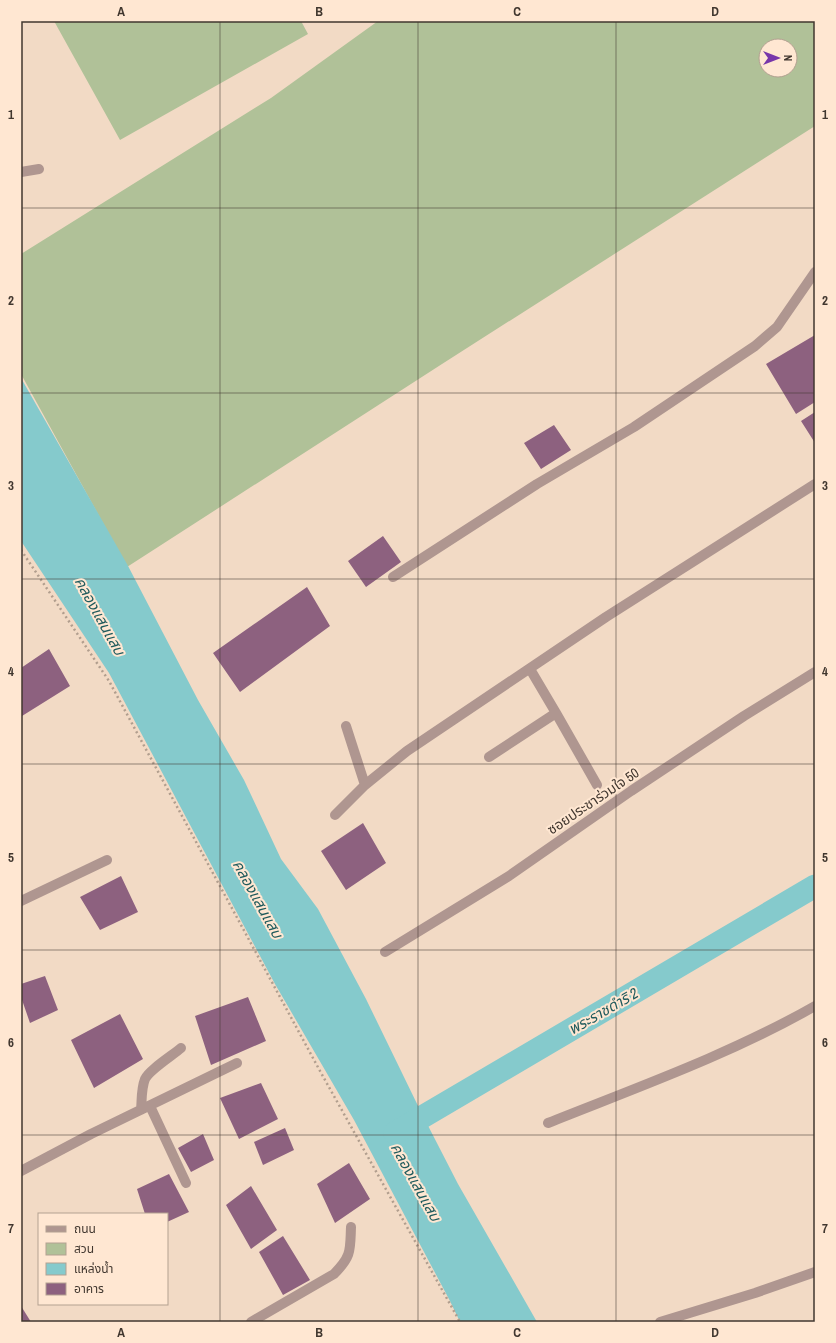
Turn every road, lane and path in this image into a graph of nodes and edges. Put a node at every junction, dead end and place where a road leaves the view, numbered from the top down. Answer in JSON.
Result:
{"nodes":[{"id":1,"x":39,"y":169,"type":"dead end"},
{"id":2,"x":21,"y":172,"type":"edge"},
{"id":3,"x":815,"y":272,"type":"edge"},
{"id":4,"x":815,"y":484,"type":"edge"},
{"id":5,"x":21,"y":550,"type":"edge"},
{"id":6,"x":393,"y":577,"type":"dead end"},
{"id":7,"x":530,"y":668,"type":"junction"},
{"id":8,"x":815,"y":672,"type":"edge"},
{"id":9,"x":556,"y":713,"type":"junction"},
{"id":10,"x":346,"y":726,"type":"dead end"},
{"id":11,"x":489,"y":757,"type":"dead end"},
{"id":12,"x":365,"y":785,"type":"junction"},
{"id":13,"x":597,"y":785,"type":"dead end"},
{"id":14,"x":336,"y":815,"type":"dead end"},
{"id":15,"x":107,"y":860,"type":"dead end"},
{"id":16,"x":21,"y":901,"type":"edge"},
{"id":17,"x":385,"y":952,"type":"dead end"},
{"id":18,"x":815,"y":1006,"type":"edge"},
{"id":19,"x":181,"y":1048,"type":"dead end"},
{"id":20,"x":237,"y":1063,"type":"dead end"},
{"id":21,"x":146,"y":1108,"type":"junction"},
{"id":22,"x":548,"y":1123,"type":"dead end"},
{"id":23,"x":21,"y":1171,"type":"edge"},
{"id":24,"x":186,"y":1183,"type":"dead end"},
{"id":25,"x":351,"y":1226,"type":"dead end"},
{"id":26,"x":815,"y":1272,"type":"edge"},
{"id":27,"x":252,"y":1322,"type":"edge"},
{"id":28,"x":460,"y":1322,"type":"edge"},
{"id":29,"x":660,"y":1322,"type":"edge"}],
"edges":[{"from":1,"to":2,"type":"street"},
{"from":3,"to":6,"type":"street"},
{"from":4,"to":7,"type":"street"},
{"from":5,"to":28,"type":"path"},
{"from":7,"to":9,"type":"street"},
{"from":7,"to":12,"type":"street"},
{"from":8,"to":17,"type":"street","name":"ซอยประชาร่วมใจ 50"},
{"from":9,"to":11,"type":"street"},
{"from":9,"to":13,"type":"street"},
{"from":10,"to":12,"type":"street"},
{"from":12,"to":14,"type":"street"},
{"from":15,"to":16,"type":"street"},
{"from":18,"to":22,"type":"street"},
{"from":19,"to":21,"type":"street"},
{"from":20,"to":21,"type":"street"},
{"from":21,"to":23,"type":"street"},
{"from":21,"to":24,"type":"street"},
{"from":25,"to":27,"type":"street"},
{"from":26,"to":29,"type":"street"}]}
